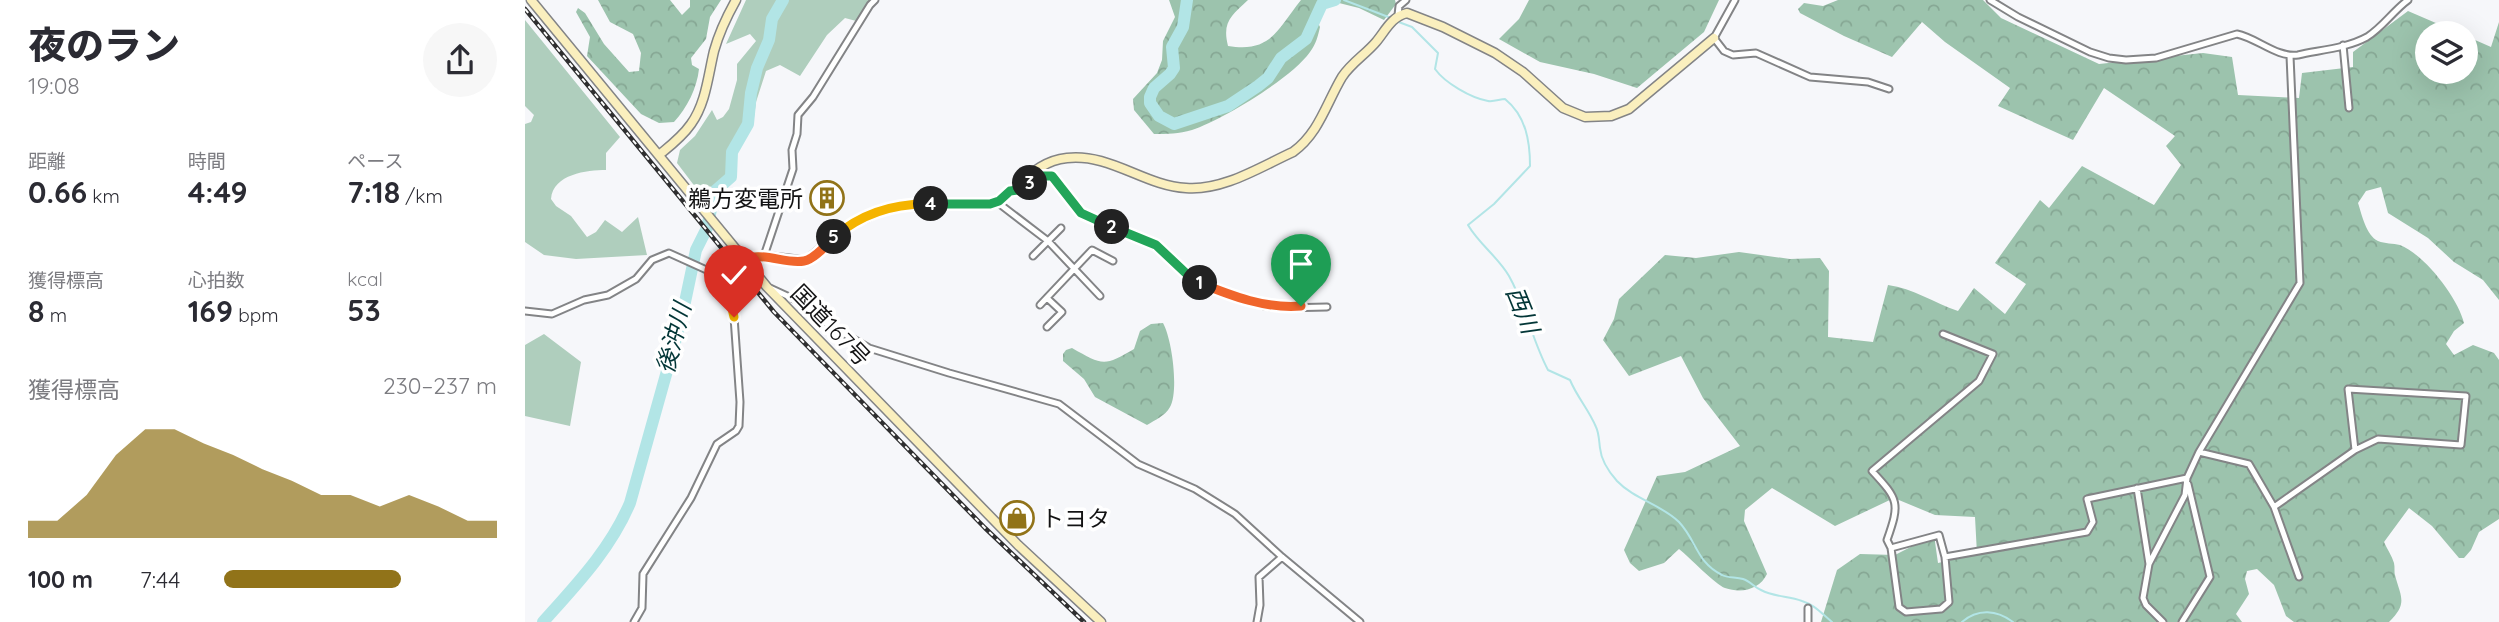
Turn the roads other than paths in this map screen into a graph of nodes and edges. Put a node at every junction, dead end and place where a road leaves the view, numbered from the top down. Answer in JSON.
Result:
{"nodes":[{"id":1,"x":531,"y":0,"type":"edge"},
{"id":2,"x":736,"y":0,"type":"edge"},
{"id":3,"x":875,"y":0,"type":"edge"},
{"id":4,"x":1406,"y":0,"type":"edge"},
{"id":5,"x":1735,"y":0,"type":"edge"},
{"id":6,"x":1990,"y":0,"type":"edge"},
{"id":7,"x":2408,"y":0,"type":"edge"},
{"id":8,"x":1398,"y":15,"type":"junction"},
{"id":9,"x":1714,"y":38,"type":"junction"},
{"id":10,"x":2343,"y":45,"type":"junction"},
{"id":11,"x":2290,"y":56,"type":"junction"},
{"id":12,"x":1889,"y":89,"type":"dead end"},
{"id":13,"x":2349,"y":108,"type":"dead end"},
{"id":14,"x":659,"y":155,"type":"junction"},
{"id":15,"x":1010,"y":191,"type":"junction"},
{"id":16,"x":997,"y":202,"type":"junction"},
{"id":17,"x":1061,"y":228,"type":"dead end"},
{"id":18,"x":1048,"y":242,"type":"junction"},
{"id":19,"x":1033,"y":256,"type":"dead end"},
{"id":20,"x":764,"y":257,"type":"junction"},
{"id":21,"x":744,"y":259,"type":"junction"},
{"id":22,"x":1112,"y":261,"type":"dead end"},
{"id":23,"x":1073,"y":270,"type":"junction"},
{"id":24,"x":722,"y":277,"type":"junction"},
{"id":25,"x":767,"y":286,"type":"junction"},
{"id":26,"x":1100,"y":296,"type":"dead end"},
{"id":27,"x":1047,"y":298,"type":"junction"},
{"id":28,"x":1040,"y":305,"type":"dead end"},
{"id":29,"x":1327,"y":307,"type":"dead end"},
{"id":30,"x":525,"y":311,"type":"edge"},
{"id":31,"x":1047,"y":327,"type":"dead end"},
{"id":32,"x":1943,"y":334,"type":"dead end"},
{"id":33,"x":2355,"y":450,"type":"junction"},
{"id":34,"x":2199,"y":452,"type":"junction"},
{"id":35,"x":2187,"y":478,"type":"junction"},
{"id":36,"x":2137,"y":488,"type":"junction"},
{"id":37,"x":2274,"y":507,"type":"junction"},
{"id":38,"x":1891,"y":548,"type":"junction"},
{"id":39,"x":1282,"y":557,"type":"junction"},
{"id":40,"x":1945,"y":557,"type":"junction"},
{"id":41,"x":2149,"y":564,"type":"junction"},
{"id":42,"x":2299,"y":577,"type":"dead end"},
{"id":43,"x":1808,"y":608,"type":"dead end"},
{"id":44,"x":635,"y":622,"type":"edge"},
{"id":45,"x":1101,"y":622,"type":"edge"},
{"id":46,"x":1257,"y":622,"type":"edge"},
{"id":47,"x":1360,"y":622,"type":"edge"},
{"id":48,"x":1808,"y":622,"type":"edge"},
{"id":49,"x":2163,"y":622,"type":"edge"},
{"id":50,"x":2182,"y":622,"type":"edge"}],
"edges":[{"from":1,"to":14,"type":"street","name":"国道167号"},
{"from":2,"to":14,"type":"street"},
{"from":3,"to":20,"type":"street"},
{"from":4,"to":8,"type":"street"},
{"from":5,"to":9,"type":"street"},
{"from":6,"to":11,"type":"street"},
{"from":7,"to":10,"type":"street"},
{"from":8,"to":9,"type":"street"},
{"from":8,"to":15,"type":"street"},
{"from":9,"to":12,"type":"street"},
{"from":10,"to":11,"type":"street"},
{"from":10,"to":13,"type":"street"},
{"from":11,"to":34,"type":"street"},
{"from":14,"to":21,"type":"street","name":"国道167号"},
{"from":15,"to":16,"type":"street"},
{"from":15,"to":29,"type":"street"},
{"from":16,"to":18,"type":"street"},
{"from":16,"to":20,"type":"street"},
{"from":17,"to":18,"type":"street"},
{"from":18,"to":19,"type":"street"},
{"from":18,"to":23,"type":"street"},
{"from":20,"to":21,"type":"street"},
{"from":21,"to":24,"type":"street"},
{"from":21,"to":25,"type":"street","name":"国道167号"},
{"from":22,"to":23,"type":"street"},
{"from":23,"to":26,"type":"street"},
{"from":23,"to":27,"type":"street"},
{"from":24,"to":30,"type":"street"},
{"from":24,"to":44,"type":"street"},
{"from":25,"to":39,"type":"street"},
{"from":25,"to":45,"type":"street","name":"国道167号"},
{"from":27,"to":28,"type":"street"},
{"from":27,"to":31,"type":"street"},
{"from":32,"to":38,"type":"street"},
{"from":33,"to":33,"type":"street"},
{"from":33,"to":37,"type":"street"},
{"from":34,"to":35,"type":"street"},
{"from":34,"to":37,"type":"street"},
{"from":35,"to":36,"type":"street"},
{"from":35,"to":41,"type":"street"},
{"from":35,"to":50,"type":"street"},
{"from":36,"to":40,"type":"street"},
{"from":36,"to":41,"type":"street"},
{"from":37,"to":42,"type":"street"},
{"from":38,"to":40,"type":"street"},
{"from":38,"to":40,"type":"street"},
{"from":39,"to":46,"type":"street"},
{"from":39,"to":47,"type":"street"},
{"from":41,"to":49,"type":"street"},
{"from":43,"to":48,"type":"street"}]}
